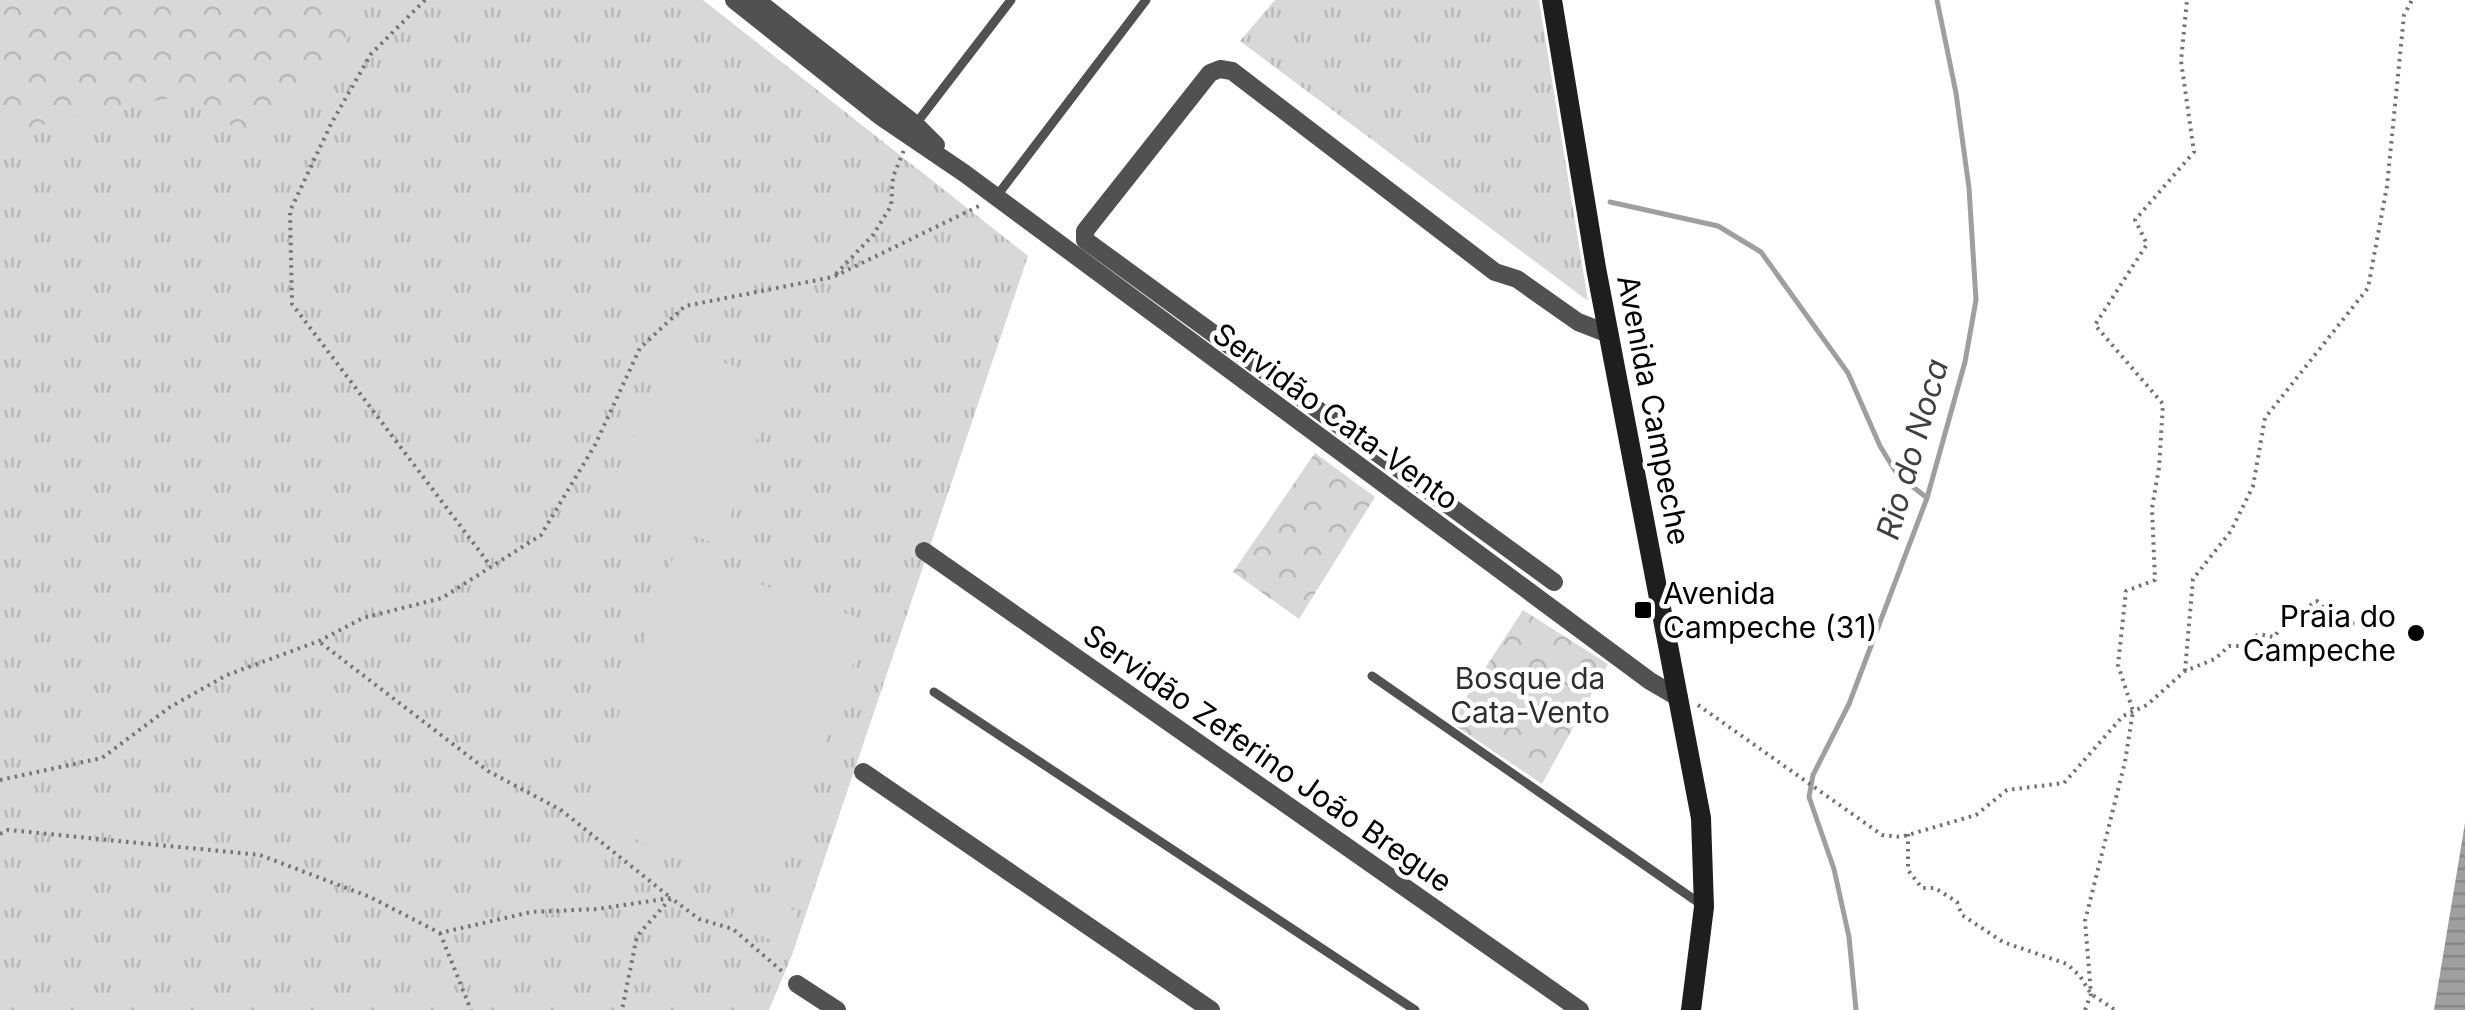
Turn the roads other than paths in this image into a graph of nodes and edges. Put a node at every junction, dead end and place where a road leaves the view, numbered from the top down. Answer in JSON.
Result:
{"nodes":[{"id":1,"x":1011,"y":0,"type":"edge"},
{"id":2,"x":1146,"y":0,"type":"edge"},
{"id":3,"x":1552,"y":0,"type":"edge"},
{"id":4,"x":748,"y":2,"type":"edge"},
{"id":5,"x":911,"y":130,"type":"junction"},
{"id":6,"x":996,"y":197,"type":"junction"},
{"id":7,"x":1609,"y":334,"type":"junction"},
{"id":8,"x":1239,"y":352,"type":"junction"},
{"id":9,"x":1226,"y":369,"type":"junction"},
{"id":10,"x":924,"y":552,"type":"dead end"},
{"id":11,"x":1554,"y":582,"type":"dead end"},
{"id":12,"x":1372,"y":676,"type":"dead end"},
{"id":13,"x":934,"y":692,"type":"dead end"},
{"id":14,"x":1680,"y":698,"type":"junction"},
{"id":15,"x":863,"y":772,"type":"dead end"},
{"id":16,"x":1704,"y":907,"type":"junction"},
{"id":17,"x":797,"y":984,"type":"road end"},
{"id":18,"x":837,"y":1010,"type":"edge"},
{"id":19,"x":1211,"y":1010,"type":"edge"},
{"id":20,"x":1415,"y":1010,"type":"edge"},
{"id":21,"x":1580,"y":1010,"type":"edge"},
{"id":22,"x":1691,"y":1010,"type":"edge"}],
"edges":[{"from":1,"to":5,"type":"lane"},
{"from":2,"to":6,"type":"lane"},
{"from":3,"to":7,"type":"main road","name":"Avenida Campeche"},
{"from":4,"to":5,"type":"street","name":"Servidão Cata-Vento"},
{"from":5,"to":6,"type":"street","name":"Servidão Cata-Vento"},
{"from":6,"to":9,"type":"street","name":"Servidão Cata-Vento"},
{"from":7,"to":8,"type":"street"},
{"from":7,"to":14,"type":"main road","name":"Avenida Campeche"},
{"from":8,"to":9,"type":"street"},
{"from":8,"to":11,"type":"street"},
{"from":9,"to":14,"type":"street","name":"Servidão Cata-Vento"},
{"from":10,"to":21,"type":"street","name":"Servidão Zeferino João Bregue"},
{"from":12,"to":16,"type":"lane"},
{"from":13,"to":20,"type":"lane"},
{"from":14,"to":16,"type":"main road","name":"Avenida Campeche"},
{"from":15,"to":19,"type":"street"},
{"from":16,"to":22,"type":"main road","name":"Avenida Campeche"},
{"from":17,"to":18,"type":"street"}]}
